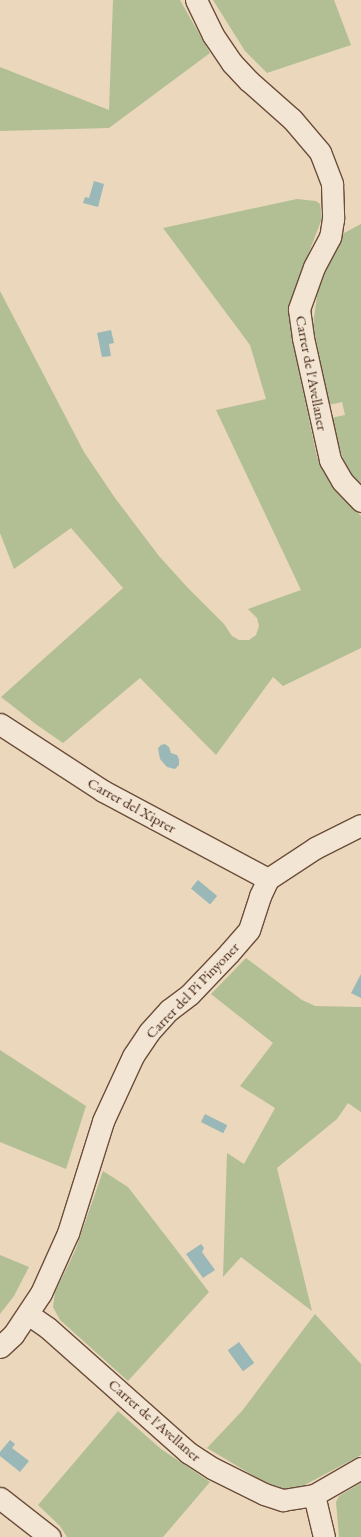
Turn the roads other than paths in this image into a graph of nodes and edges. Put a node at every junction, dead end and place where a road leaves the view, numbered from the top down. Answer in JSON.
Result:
{"nodes":[{"id":1,"x":196,"y":0,"type":"edge"},
{"id":2,"x":361,"y":501,"type":"edge"},
{"id":3,"x":0,"y":724,"type":"edge"},
{"id":4,"x":361,"y":825,"type":"edge"},
{"id":5,"x":268,"y":879,"type":"junction"},
{"id":6,"x":28,"y":1314,"type":"junction"},
{"id":7,"x":0,"y":1347,"type":"edge"},
{"id":8,"x":361,"y":1468,"type":"edge"},
{"id":9,"x":314,"y":1495,"type":"junction"},
{"id":10,"x":0,"y":1498,"type":"edge"},
{"id":11,"x":50,"y":1537,"type":"edge"},
{"id":12,"x":324,"y":1537,"type":"edge"}],
"edges":[{"from":1,"to":2,"type":"street","name":"Carrer de l'Avellaner"},
{"from":3,"to":5,"type":"street","name":"Carrer del Xiprer"},
{"from":4,"to":5,"type":"street"},
{"from":5,"to":6,"type":"street","name":"Carrer del Pi Pinyoner"},
{"from":6,"to":7,"type":"street","name":"Carrer del Pi Pinyoner"},
{"from":6,"to":9,"type":"street","name":"Carrer de l'Avellaner"},
{"from":8,"to":9,"type":"street","name":"Carrer de l'Avellaner"},
{"from":9,"to":12,"type":"street"},
{"from":10,"to":11,"type":"street"}]}
